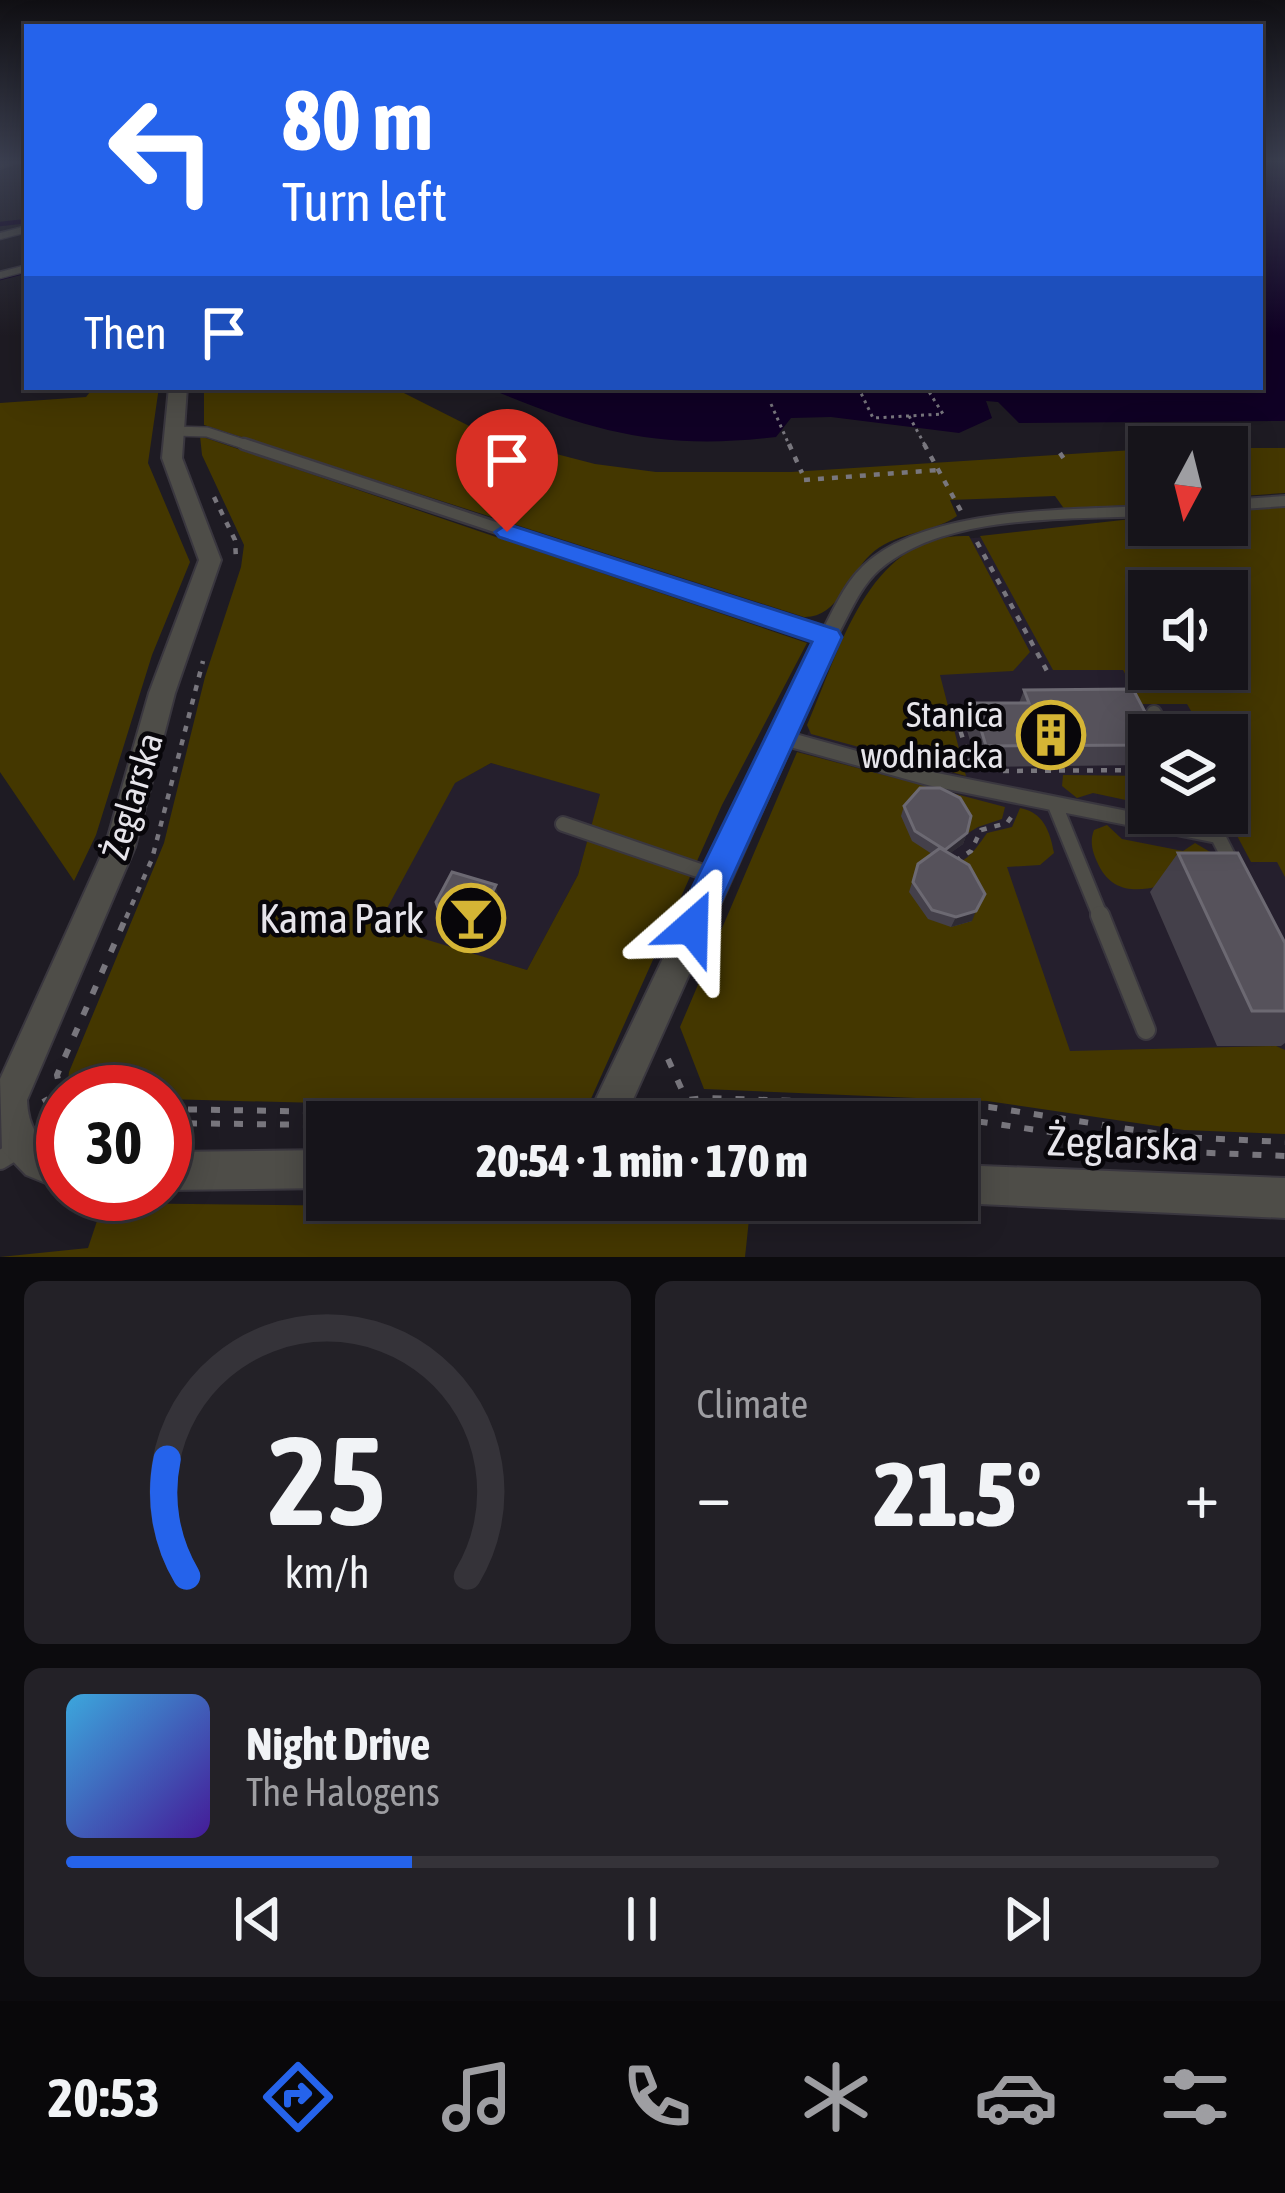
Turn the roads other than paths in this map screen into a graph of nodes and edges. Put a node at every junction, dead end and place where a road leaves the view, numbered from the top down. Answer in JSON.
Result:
{"nodes":[{"id":1,"x":178,"y":390,"type":"edge"},
{"id":2,"x":174,"y":431,"type":"junction"},
{"id":3,"x":1285,"y":501,"type":"edge"},
{"id":4,"x":1248,"y":504,"type":"edge"},
{"id":5,"x":1128,"y":512,"type":"edge"},
{"id":6,"x":828,"y":637,"type":"junction"},
{"id":7,"x":779,"y":737,"type":"junction"},
{"id":8,"x":1055,"y":805,"type":"junction"},
{"id":9,"x":563,"y":824,"type":"dead end"},
{"id":10,"x":1217,"y":836,"type":"joint"},
{"id":11,"x":1237,"y":873,"type":"edge"},
{"id":12,"x":715,"y":876,"type":"junction"},
{"id":13,"x":1146,"y":1030,"type":"dead end"},
{"id":14,"x":619,"y":1101,"type":"edge"},
{"id":15,"x":7,"y":1152,"type":"edge"},
{"id":16,"x":36,"y":1161,"type":"edge"},
{"id":17,"x":306,"y":1169,"type":"edge"},
{"id":18,"x":192,"y":1171,"type":"edge"},
{"id":19,"x":978,"y":1185,"type":"edge"},
{"id":20,"x":1285,"y":1198,"type":"edge"}],
"edges":[{"from":1,"to":2,"type":"street","name":"Żeglarska"},
{"from":2,"to":6,"type":"lane"},
{"from":2,"to":15,"type":"street","name":"Żeglarska"},
{"from":3,"to":4,"type":"street"},
{"from":5,"to":6,"type":"street"},
{"from":6,"to":7,"type":"street"},
{"from":7,"to":8,"type":"lane"},
{"from":7,"to":12,"type":"street"},
{"from":8,"to":10,"type":"lane"},
{"from":8,"to":13,"type":"lane"},
{"from":9,"to":12,"type":"lane"},
{"from":10,"to":11,"type":"lane"},
{"from":12,"to":14,"type":"street"},
{"from":15,"to":16,"type":"street","name":"Żeglarska"},
{"from":17,"to":18,"type":"street"},
{"from":19,"to":20,"type":"street","name":"Żeglarska"}]}
